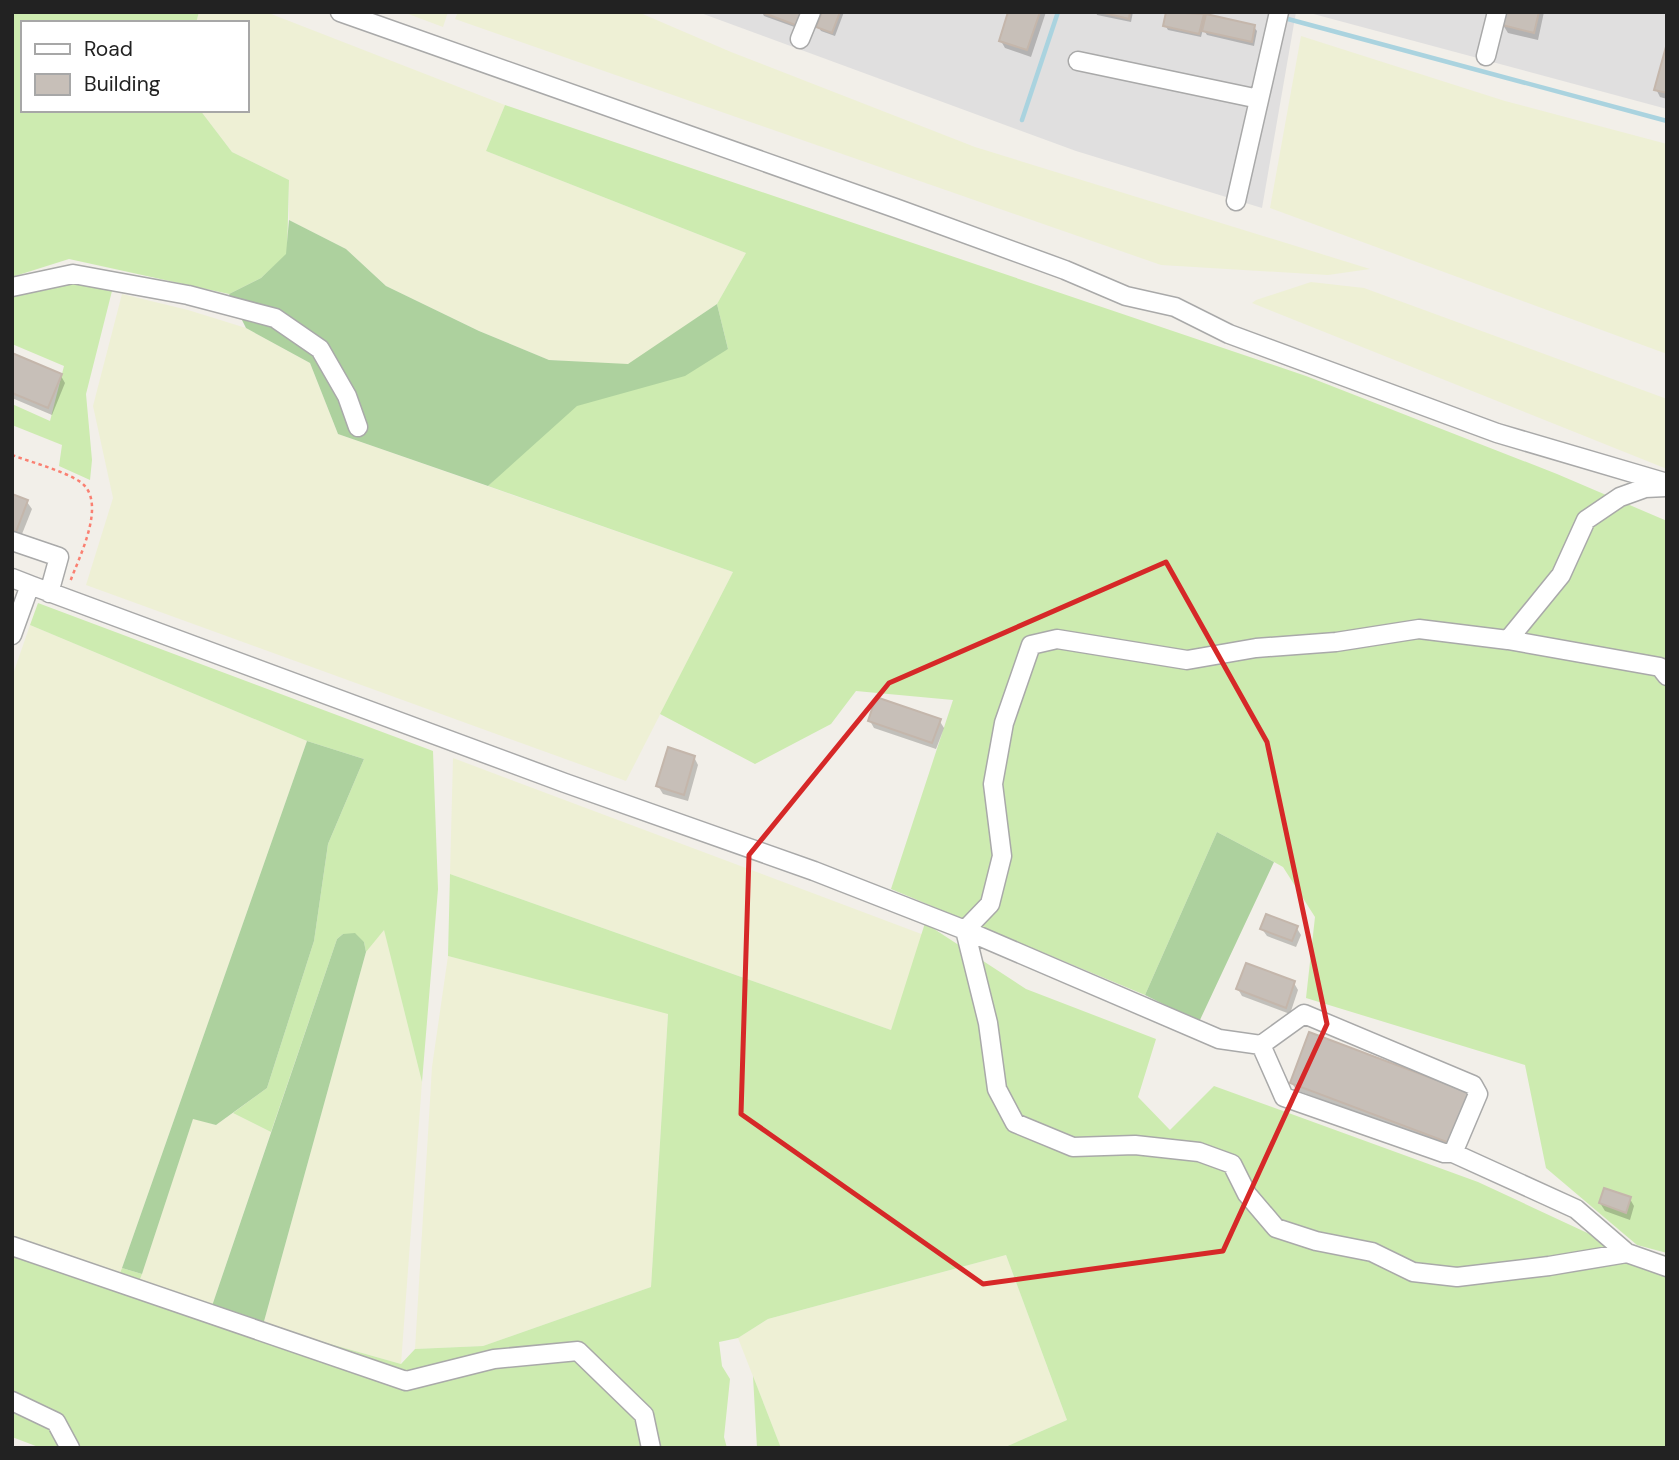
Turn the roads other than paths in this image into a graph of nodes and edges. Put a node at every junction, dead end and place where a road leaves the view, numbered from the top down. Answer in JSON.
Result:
{"nodes":[{"id":1,"x":340,"y":12,"type":"edge"},
{"id":2,"x":811,"y":12,"type":"edge"},
{"id":3,"x":1279,"y":12,"type":"edge"},
{"id":4,"x":1497,"y":12,"type":"edge"},
{"id":5,"x":800,"y":39,"type":"dead end"},
{"id":6,"x":1486,"y":56,"type":"dead end"},
{"id":7,"x":1078,"y":61,"type":"dead end"},
{"id":8,"x":1259,"y":99,"type":"junction"},
{"id":9,"x":1236,"y":201,"type":"dead end"},
{"id":10,"x":12,"y":287,"type":"edge"},
{"id":11,"x":358,"y":427,"type":"dead end"},
{"id":12,"x":1667,"y":485,"type":"edge"},
{"id":13,"x":12,"y":541,"type":"edge"},
{"id":14,"x":12,"y":578,"type":"edge"},
{"id":15,"x":30,"y":585,"type":"junction"},
{"id":16,"x":57,"y":596,"type":"junction"},
{"id":17,"x":12,"y":635,"type":"edge"},
{"id":18,"x":1508,"y":640,"type":"junction"},
{"id":19,"x":1667,"y":676,"type":"edge"},
{"id":20,"x":965,"y":930,"type":"junction"},
{"id":21,"x":1261,"y":1045,"type":"junction"},
{"id":22,"x":1453,"y":1153,"type":"junction"},
{"id":23,"x":12,"y":1246,"type":"edge"},
{"id":24,"x":1627,"y":1253,"type":"junction"},
{"id":25,"x":1667,"y":1267,"type":"edge"},
{"id":26,"x":12,"y":1401,"type":"edge"},
{"id":27,"x":70,"y":1448,"type":"edge"},
{"id":28,"x":651,"y":1448,"type":"edge"}],
"edges":[{"from":1,"to":12,"type":"street"},
{"from":2,"to":5,"type":"street"},
{"from":3,"to":8,"type":"street"},
{"from":4,"to":6,"type":"street"},
{"from":7,"to":8,"type":"street"},
{"from":8,"to":9,"type":"street"},
{"from":10,"to":11,"type":"street"},
{"from":12,"to":18,"type":"street"},
{"from":13,"to":16,"type":"street"},
{"from":14,"to":15,"type":"street"},
{"from":15,"to":16,"type":"street"},
{"from":15,"to":17,"type":"street"},
{"from":16,"to":20,"type":"street"},
{"from":18,"to":19,"type":"street"},
{"from":18,"to":20,"type":"street"},
{"from":20,"to":21,"type":"street"},
{"from":20,"to":24,"type":"street"},
{"from":21,"to":22,"type":"street"},
{"from":21,"to":22,"type":"street"},
{"from":22,"to":24,"type":"street"},
{"from":23,"to":28,"type":"street"},
{"from":24,"to":25,"type":"street"},
{"from":26,"to":27,"type":"street"}]}
